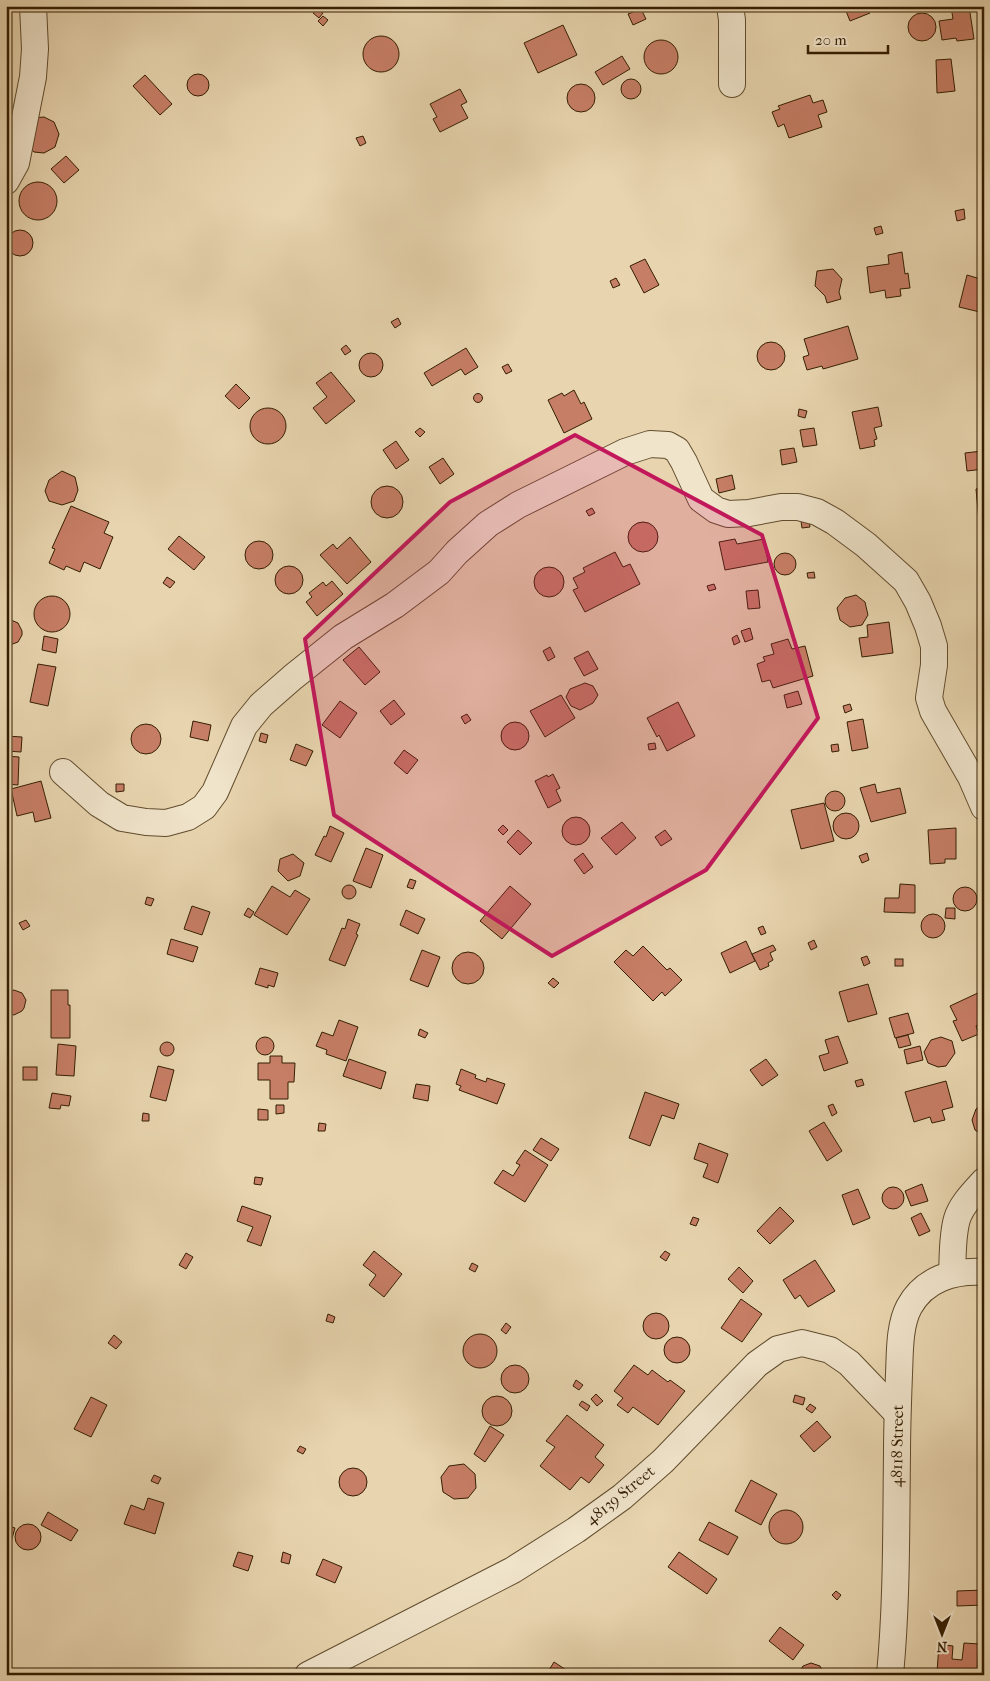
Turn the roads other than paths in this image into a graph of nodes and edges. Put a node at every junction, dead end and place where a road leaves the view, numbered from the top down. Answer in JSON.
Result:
{"nodes":[{"id":1,"x":33,"y":6,"type":"edge"},
{"id":2,"x":730,"y":6,"type":"edge"},
{"id":3,"x":732,"y":84,"type":"dead end"},
{"id":4,"x":6,"y":181,"type":"edge"},
{"id":5,"x":63,"y":772,"type":"dead end"},
{"id":6,"x":984,"y":807,"type":"edge"},
{"id":7,"x":984,"y":1181,"type":"edge"},
{"id":8,"x":984,"y":1272,"type":"edge"},
{"id":9,"x":952,"y":1274,"type":"junction"},
{"id":10,"x":897,"y":1414,"type":"junction"},
{"id":11,"x":308,"y":1675,"type":"edge"},
{"id":12,"x":890,"y":1675,"type":"edge"}],
"edges":[{"from":1,"to":4,"type":"street"},
{"from":2,"to":3,"type":"street"},
{"from":5,"to":6,"type":"street"},
{"from":7,"to":9,"type":"street"},
{"from":8,"to":9,"type":"street","name":"48118 Street"},
{"from":9,"to":10,"type":"street","name":"48118 Street"},
{"from":10,"to":11,"type":"street","name":"48139 Street"},
{"from":10,"to":12,"type":"street","name":"48118 Street"}]}
